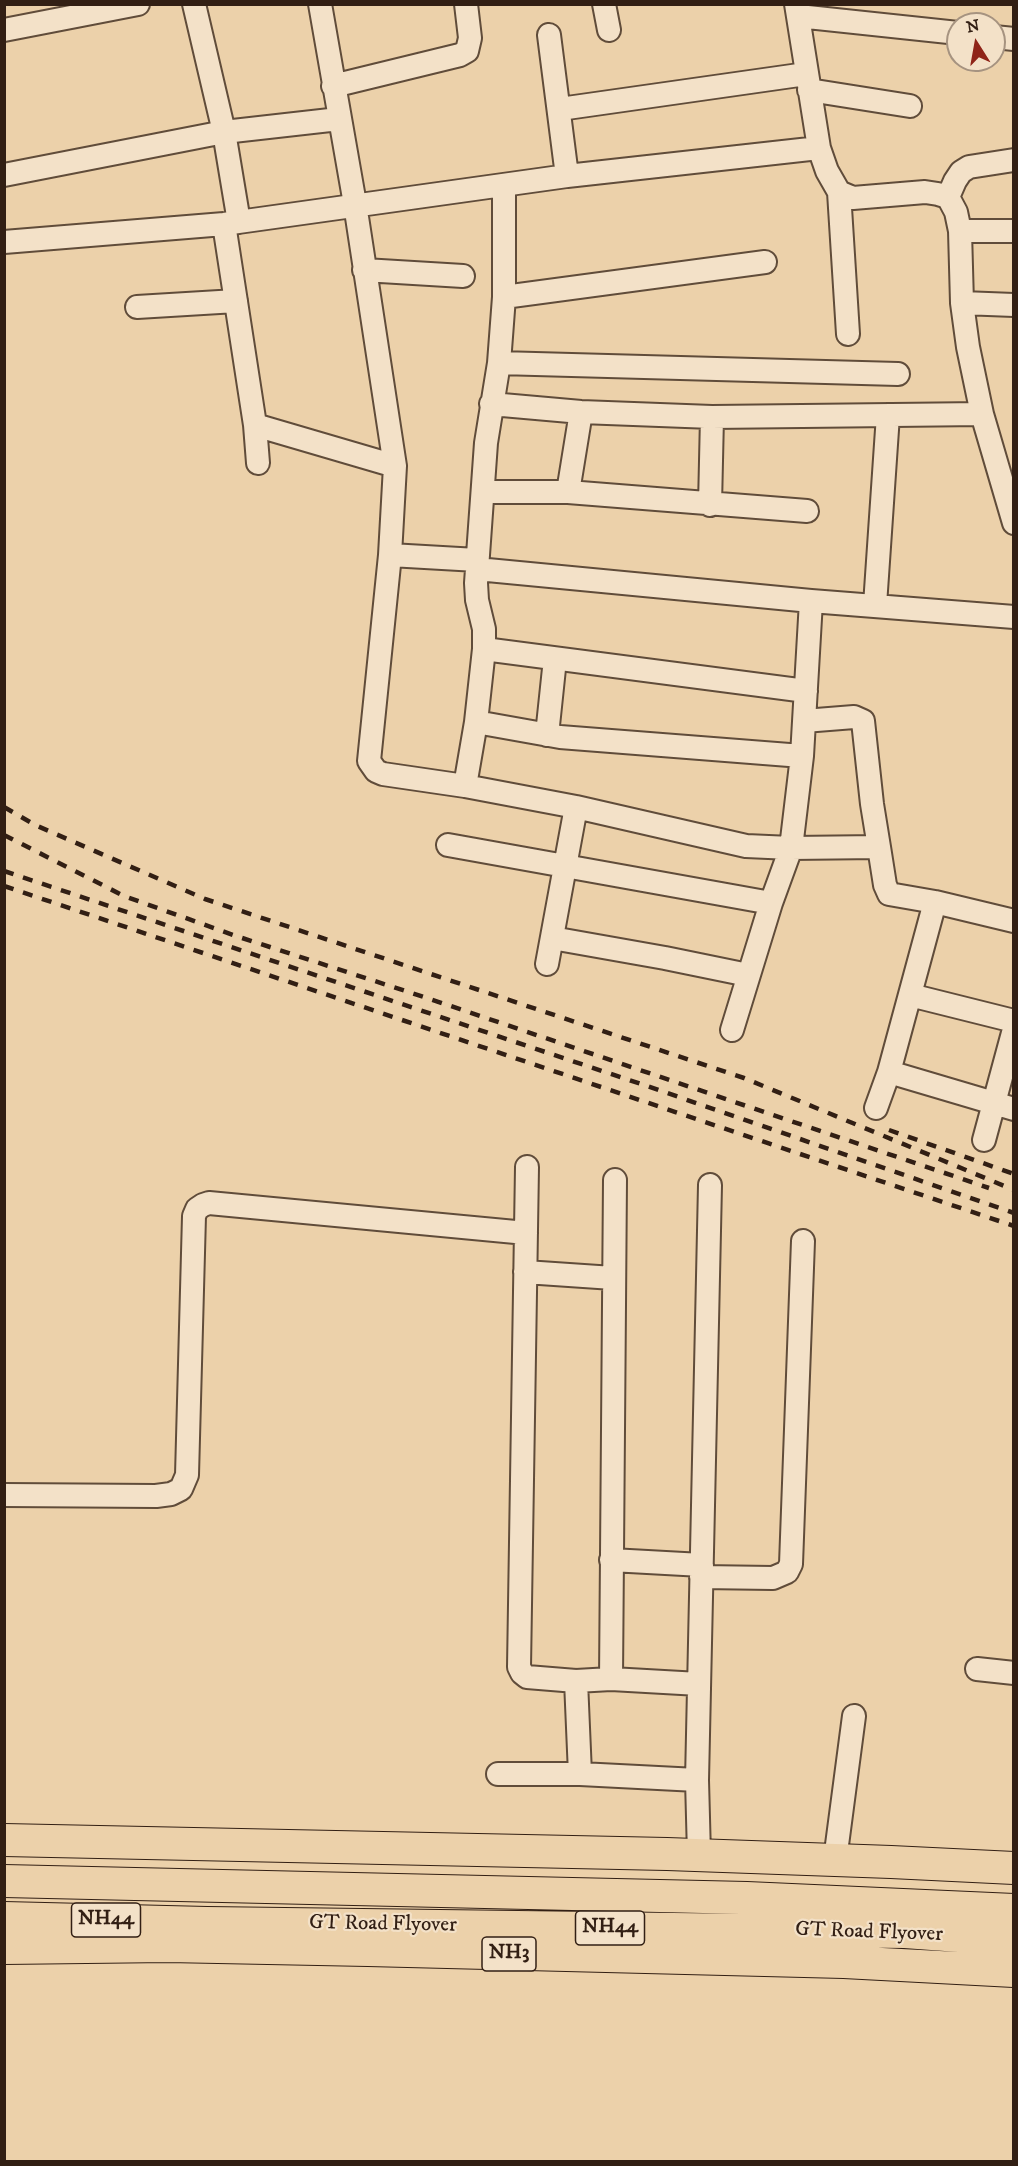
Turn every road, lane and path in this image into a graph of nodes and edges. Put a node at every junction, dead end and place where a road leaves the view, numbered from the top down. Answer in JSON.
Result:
{"nodes":[{"id":1,"x":138,"y":4,"type":"edge"},
{"id":2,"x":194,"y":4,"type":"edge"},
{"id":3,"x":320,"y":4,"type":"edge"},
{"id":4,"x":466,"y":4,"type":"edge"},
{"id":5,"x":604,"y":4,"type":"edge"},
{"id":6,"x":797,"y":10,"type":"edge"},
{"id":7,"x":4,"y":30,"type":"edge"},
{"id":8,"x":609,"y":30,"type":"dead end"},
{"id":9,"x":946,"y":31,"type":"edge"},
{"id":10,"x":549,"y":35,"type":"dead end"},
{"id":11,"x":807,"y":82,"type":"junction"},
{"id":12,"x":333,"y":86,"type":"junction"},
{"id":13,"x":910,"y":106,"type":"dead end"},
{"id":14,"x":560,"y":110,"type":"junction"},
{"id":15,"x":339,"y":119,"type":"junction"},
{"id":16,"x":224,"y":132,"type":"junction"},
{"id":17,"x":819,"y":148,"type":"junction"},
{"id":18,"x":1014,"y":160,"type":"edge"},
{"id":19,"x":4,"y":175,"type":"edge"},
{"id":20,"x":567,"y":176,"type":"junction"},
{"id":21,"x":504,"y":186,"type":"junction"},
{"id":22,"x":839,"y":192,"type":"junction"},
{"id":23,"x":948,"y":197,"type":"junction"},
{"id":24,"x":355,"y":204,"type":"junction"},
{"id":25,"x":231,"y":223,"type":"junction"},
{"id":26,"x":960,"y":231,"type":"junction"},
{"id":27,"x":1014,"y":231,"type":"edge"},
{"id":28,"x":4,"y":242,"type":"edge"},
{"id":29,"x":765,"y":262,"type":"dead end"},
{"id":30,"x":364,"y":270,"type":"junction"},
{"id":31,"x":463,"y":276,"type":"dead end"},
{"id":32,"x":504,"y":297,"type":"junction"},
{"id":33,"x":236,"y":300,"type":"junction"},
{"id":34,"x":962,"y":303,"type":"junction"},
{"id":35,"x":1014,"y":305,"type":"edge"},
{"id":36,"x":137,"y":308,"type":"dead end"},
{"id":37,"x":848,"y":334,"type":"dead end"},
{"id":38,"x":499,"y":363,"type":"junction"},
{"id":39,"x":898,"y":374,"type":"dead end"},
{"id":40,"x":491,"y":404,"type":"junction"},
{"id":41,"x":581,"y":412,"type":"junction"},
{"id":42,"x":982,"y":414,"type":"junction"},
{"id":43,"x":888,"y":415,"type":"junction"},
{"id":44,"x":712,"y":417,"type":"junction"},
{"id":45,"x":255,"y":425,"type":"junction"},
{"id":46,"x":258,"y":463,"type":"dead end"},
{"id":47,"x":395,"y":466,"type":"junction"},
{"id":48,"x":483,"y":492,"type":"junction"},
{"id":49,"x":568,"y":492,"type":"junction"},
{"id":50,"x":710,"y":504,"type":"junction"},
{"id":51,"x":807,"y":511,"type":"dead end"},
{"id":52,"x":1014,"y":523,"type":"edge"},
{"id":53,"x":390,"y":555,"type":"junction"},
{"id":54,"x":477,"y":564,"type":"junction"},
{"id":55,"x":811,"y":601,"type":"junction"},
{"id":56,"x":874,"y":604,"type":"junction"},
{"id":57,"x":1014,"y":616,"type":"edge"},
{"id":58,"x":484,"y":649,"type":"junction"},
{"id":59,"x":555,"y":659,"type":"junction"},
{"id":60,"x":806,"y":691,"type":"junction"},
{"id":61,"x":804,"y":721,"type":"junction"},
{"id":62,"x":476,"y":722,"type":"junction"},
{"id":63,"x":547,"y":735,"type":"junction"},
{"id":64,"x":802,"y":756,"type":"junction"},
{"id":65,"x":465,"y":786,"type":"junction"},
{"id":66,"x":576,"y":807,"type":"junction"},
{"id":67,"x":448,"y":845,"type":"dead end"},
{"id":68,"x":879,"y":847,"type":"junction"},
{"id":69,"x":791,"y":848,"type":"junction"},
{"id":70,"x":565,"y":867,"type":"junction"},
{"id":71,"x":934,"y":902,"type":"junction"},
{"id":72,"x":771,"y":903,"type":"junction"},
{"id":73,"x":1014,"y":921,"type":"edge"},
{"id":74,"x":552,"y":938,"type":"junction"},
{"id":75,"x":547,"y":964,"type":"dead end"},
{"id":76,"x":748,"y":975,"type":"junction"},
{"id":77,"x":910,"y":994,"type":"junction"},
{"id":78,"x":1014,"y":1021,"type":"edge"},
{"id":79,"x":1014,"y":1029,"type":"edge"},
{"id":80,"x":732,"y":1030,"type":"dead end"},
{"id":81,"x":888,"y":1072,"type":"junction"},
{"id":82,"x":1003,"y":1106,"type":"edge"},
{"id":83,"x":876,"y":1108,"type":"dead end"},
{"id":84,"x":984,"y":1140,"type":"dead end"},
{"id":85,"x":527,"y":1167,"type":"dead end"},
{"id":86,"x":615,"y":1180,"type":"dead end"},
{"id":87,"x":710,"y":1185,"type":"dead end"},
{"id":88,"x":526,"y":1233,"type":"junction"},
{"id":89,"x":803,"y":1241,"type":"dead end"},
{"id":90,"x":525,"y":1272,"type":"junction"},
{"id":91,"x":613,"y":1278,"type":"junction"},
{"id":92,"x":4,"y":1495,"type":"edge"},
{"id":93,"x":612,"y":1560,"type":"junction"},
{"id":94,"x":701,"y":1571,"type":"junction"},
{"id":95,"x":976,"y":1669,"type":"dead end"},
{"id":96,"x":1014,"y":1673,"type":"edge"},
{"id":97,"x":611,"y":1679,"type":"junction"},
{"id":98,"x":576,"y":1681,"type":"junction"},
{"id":99,"x":699,"y":1684,"type":"junction"},
{"id":100,"x":854,"y":1716,"type":"dead end"},
{"id":101,"x":498,"y":1774,"type":"dead end"},
{"id":102,"x":580,"y":1774,"type":"junction"},
{"id":103,"x":697,"y":1780,"type":"junction"},
{"id":104,"x":4,"y":1840,"type":"edge"},
{"id":105,"x":147,"y":1842,"type":"junction"},
{"id":106,"x":699,"y":1856,"type":"junction"},
{"id":107,"x":835,"y":1860,"type":"junction"},
{"id":108,"x":1014,"y":1868,"type":"edge"},
{"id":109,"x":4,"y":1881,"type":"edge"},
{"id":110,"x":39,"y":1881,"type":"junction"},
{"id":111,"x":1014,"y":1910,"type":"edge"},
{"id":112,"x":4,"y":1918,"type":"edge"},
{"id":113,"x":1014,"y":1940,"type":"edge"},
{"id":114,"x":4,"y":1948,"type":"edge"},
{"id":115,"x":1014,"y":1971,"type":"edge"}],
"edges":[{"from":1,"to":7,"type":"street"},
{"from":2,"to":16,"type":"street"},
{"from":3,"to":12,"type":"street"},
{"from":4,"to":12,"type":"street"},
{"from":5,"to":8,"type":"street"},
{"from":6,"to":9,"type":"street"},
{"from":6,"to":11,"type":"street"},
{"from":10,"to":14,"type":"street"},
{"from":11,"to":13,"type":"street"},
{"from":11,"to":14,"type":"street"},
{"from":11,"to":17,"type":"street"},
{"from":12,"to":15,"type":"street"},
{"from":14,"to":20,"type":"street"},
{"from":15,"to":16,"type":"street"},
{"from":15,"to":24,"type":"street"},
{"from":16,"to":19,"type":"street"},
{"from":16,"to":25,"type":"street"},
{"from":17,"to":20,"type":"street"},
{"from":17,"to":22,"type":"street"},
{"from":18,"to":23,"type":"street"},
{"from":20,"to":21,"type":"street"},
{"from":21,"to":24,"type":"street"},
{"from":21,"to":32,"type":"street"},
{"from":22,"to":23,"type":"street"},
{"from":22,"to":37,"type":"street"},
{"from":23,"to":26,"type":"street"},
{"from":24,"to":25,"type":"street"},
{"from":24,"to":30,"type":"street"},
{"from":25,"to":28,"type":"street"},
{"from":25,"to":33,"type":"street"},
{"from":26,"to":27,"type":"street"},
{"from":26,"to":34,"type":"street"},
{"from":29,"to":32,"type":"street"},
{"from":30,"to":31,"type":"street"},
{"from":30,"to":47,"type":"street"},
{"from":32,"to":38,"type":"street"},
{"from":33,"to":36,"type":"street"},
{"from":33,"to":45,"type":"street"},
{"from":34,"to":35,"type":"street"},
{"from":34,"to":42,"type":"street"},
{"from":38,"to":39,"type":"street"},
{"from":38,"to":40,"type":"street"},
{"from":40,"to":41,"type":"street"},
{"from":40,"to":48,"type":"street"},
{"from":41,"to":44,"type":"street"},
{"from":41,"to":49,"type":"street"},
{"from":42,"to":43,"type":"street"},
{"from":42,"to":52,"type":"street"},
{"from":43,"to":44,"type":"street"},
{"from":43,"to":56,"type":"street"},
{"from":44,"to":50,"type":"street"},
{"from":45,"to":46,"type":"street"},
{"from":45,"to":47,"type":"street"},
{"from":47,"to":53,"type":"street"},
{"from":48,"to":49,"type":"street"},
{"from":48,"to":54,"type":"street"},
{"from":49,"to":50,"type":"street"},
{"from":50,"to":51,"type":"street"},
{"from":53,"to":54,"type":"street"},
{"from":53,"to":65,"type":"street"},
{"from":54,"to":55,"type":"street"},
{"from":54,"to":58,"type":"street"},
{"from":55,"to":56,"type":"street"},
{"from":55,"to":60,"type":"street"},
{"from":56,"to":57,"type":"street"},
{"from":58,"to":59,"type":"street"},
{"from":58,"to":62,"type":"street"},
{"from":59,"to":60,"type":"street"},
{"from":59,"to":63,"type":"street"},
{"from":60,"to":61,"type":"street"},
{"from":61,"to":64,"type":"street"},
{"from":61,"to":68,"type":"street"},
{"from":62,"to":63,"type":"street"},
{"from":62,"to":65,"type":"street"},
{"from":63,"to":64,"type":"street"},
{"from":64,"to":69,"type":"street"},
{"from":65,"to":66,"type":"street"},
{"from":66,"to":69,"type":"street"},
{"from":66,"to":70,"type":"street"},
{"from":67,"to":70,"type":"street"},
{"from":68,"to":69,"type":"street"},
{"from":68,"to":71,"type":"street"},
{"from":69,"to":72,"type":"street"},
{"from":70,"to":72,"type":"street"},
{"from":70,"to":74,"type":"street"},
{"from":71,"to":73,"type":"street"},
{"from":71,"to":77,"type":"street"},
{"from":72,"to":76,"type":"street"},
{"from":74,"to":75,"type":"street"},
{"from":74,"to":76,"type":"street"},
{"from":76,"to":80,"type":"street"},
{"from":77,"to":78,"type":"street"},
{"from":77,"to":81,"type":"street"},
{"from":79,"to":82,"type":"street"},
{"from":81,"to":82,"type":"street"},
{"from":81,"to":83,"type":"street"},
{"from":82,"to":84,"type":"street"},
{"from":85,"to":88,"type":"street"},
{"from":86,"to":91,"type":"street"},
{"from":87,"to":94,"type":"street"},
{"from":88,"to":90,"type":"street"},
{"from":88,"to":92,"type":"street"},
{"from":89,"to":94,"type":"street"},
{"from":90,"to":91,"type":"street"},
{"from":90,"to":98,"type":"street"},
{"from":91,"to":93,"type":"street"},
{"from":93,"to":94,"type":"street"},
{"from":93,"to":97,"type":"street"},
{"from":94,"to":99,"type":"street"},
{"from":95,"to":96,"type":"street"},
{"from":97,"to":98,"type":"street"},
{"from":97,"to":99,"type":"street"},
{"from":98,"to":102,"type":"street"},
{"from":99,"to":103,"type":"street"},
{"from":100,"to":107,"type":"street"},
{"from":101,"to":102,"type":"street"},
{"from":102,"to":103,"type":"street"},
{"from":103,"to":106,"type":"street"},
{"from":104,"to":105,"type":"highway"},
{"from":105,"to":106,"type":"highway"},
{"from":105,"to":110,"type":"highway"},
{"from":106,"to":107,"type":"highway"},
{"from":107,"to":108,"type":"highway"},
{"from":109,"to":110,"type":"highway","number":"NH44"},
{"from":110,"to":111,"type":"highway","name":"GT Road Flyover","number":"NH44"},
{"from":112,"to":113,"type":"highway","name":"GT Road Flyover","number":"NH44"},
{"from":114,"to":115,"type":"highway","number":"NH3"}]}
